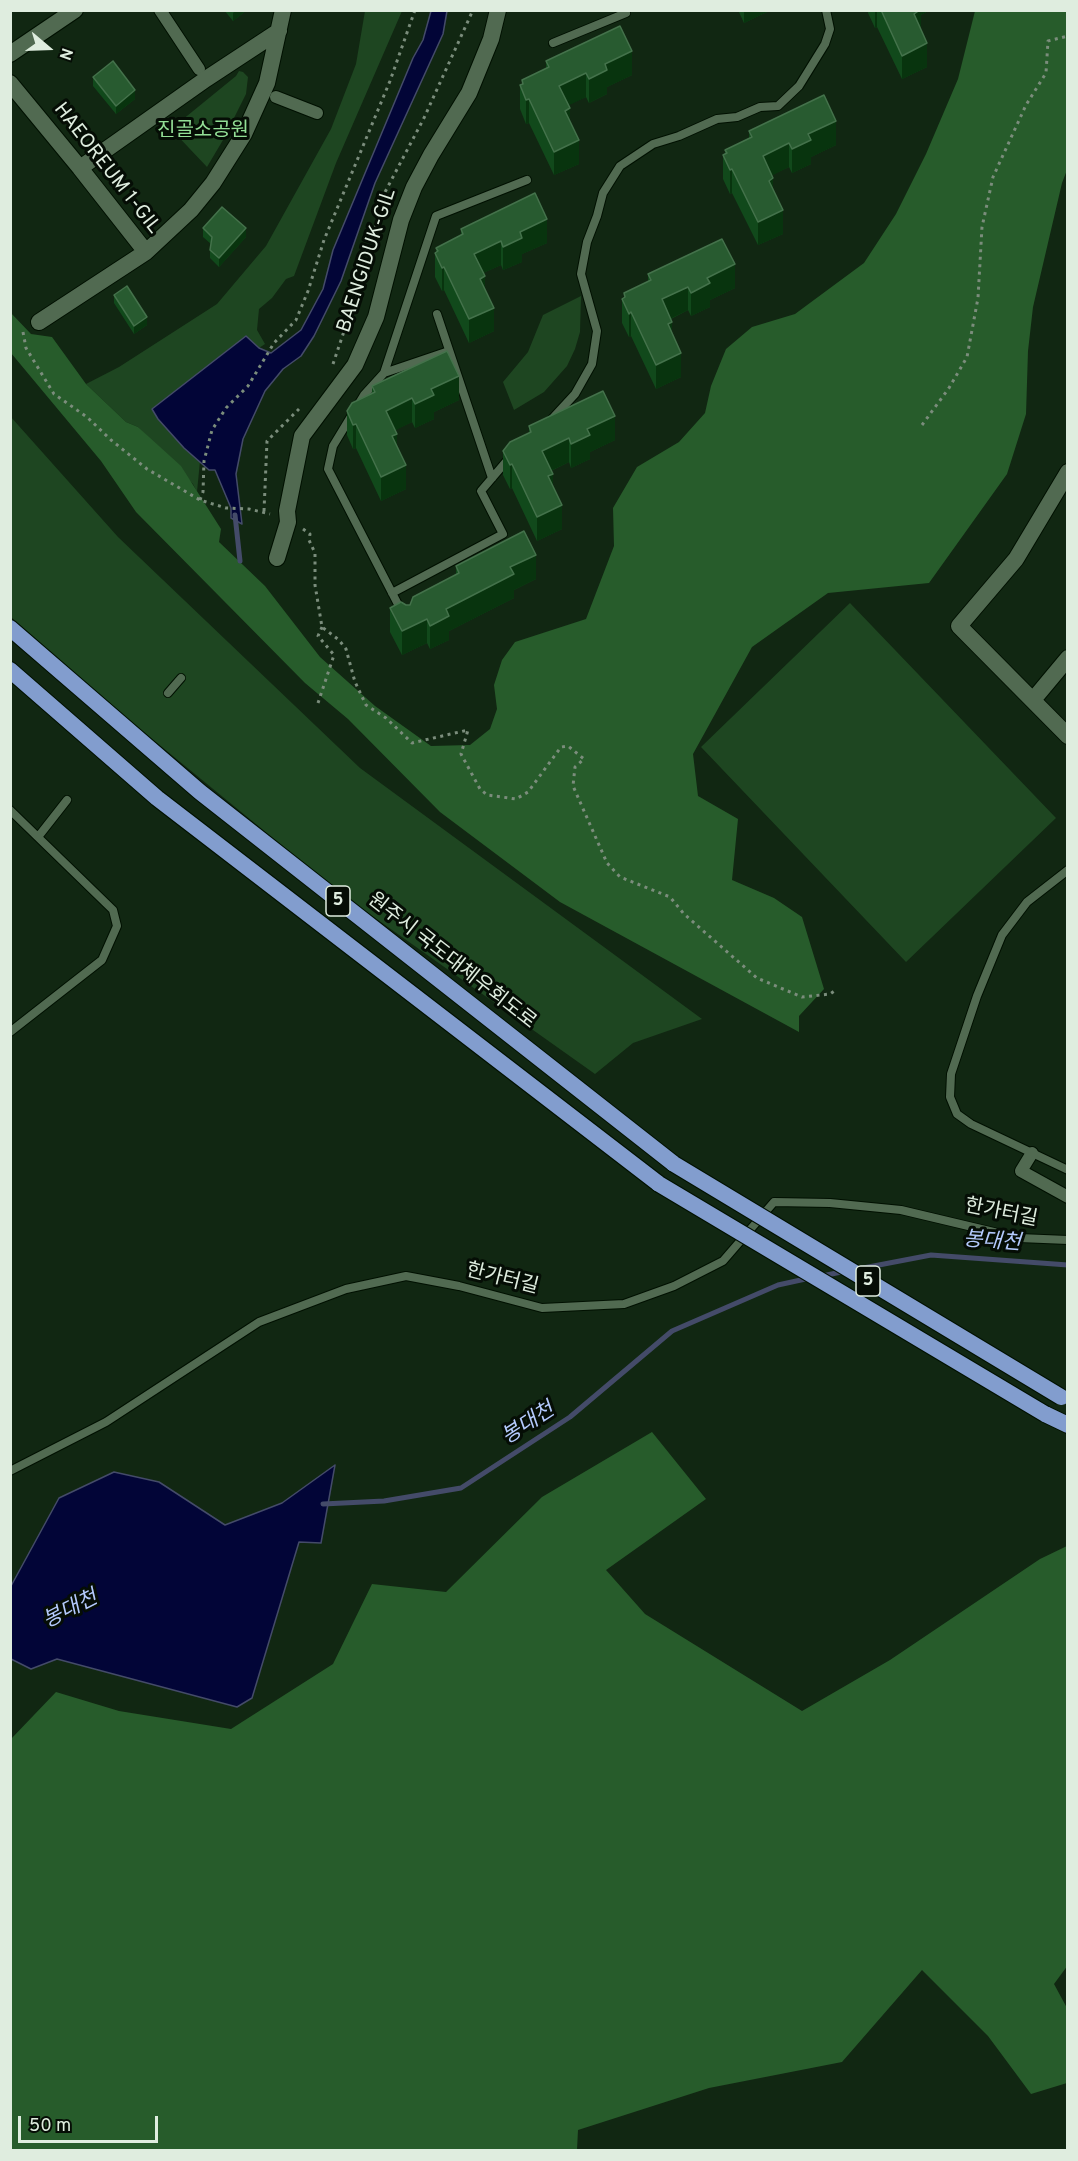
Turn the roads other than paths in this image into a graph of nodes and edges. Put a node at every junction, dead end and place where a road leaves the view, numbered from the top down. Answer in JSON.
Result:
{"nodes":[{"id":1,"x":75,"y":10,"type":"edge"},
{"id":2,"x":160,"y":10,"type":"edge"},
{"id":3,"x":282,"y":10,"type":"edge"},
{"id":4,"x":498,"y":10,"type":"edge"},
{"id":5,"x":826,"y":10,"type":"edge"},
{"id":6,"x":627,"y":13,"type":"dead end"},
{"id":7,"x":279,"y":31,"type":"junction"},
{"id":8,"x":553,"y":43,"type":"dead end"},
{"id":9,"x":10,"y":54,"type":"edge"},
{"id":10,"x":242,"y":55,"type":"junction"},
{"id":11,"x":200,"y":69,"type":"dead end"},
{"id":12,"x":270,"y":72,"type":"junction"},
{"id":13,"x":10,"y":83,"type":"edge"},
{"id":14,"x":276,"y":97,"type":"dead end"},
{"id":15,"x":317,"y":113,"type":"dead end"},
{"id":16,"x":80,"y":168,"type":"junction"},
{"id":17,"x":527,"y":180,"type":"dead end"},
{"id":18,"x":146,"y":252,"type":"junction"},
{"id":19,"x":437,"y":314,"type":"dead end"},
{"id":20,"x":39,"y":322,"type":"dead end"},
{"id":21,"x":450,"y":351,"type":"junction"},
{"id":22,"x":384,"y":373,"type":"junction"},
{"id":23,"x":543,"y":428,"type":"edge"},
{"id":24,"x":521,"y":448,"type":"edge"},
{"id":25,"x":1068,"y":472,"type":"edge"},
{"id":26,"x":492,"y":478,"type":"junction"},
{"id":27,"x":277,"y":558,"type":"dead end"},
{"id":28,"x":392,"y":593,"type":"junction"},
{"id":29,"x":407,"y":623,"type":"edge"},
{"id":30,"x":10,"y":628,"type":"edge"},
{"id":31,"x":1068,"y":658,"type":"edge"},
{"id":32,"x":10,"y":670,"type":"edge"},
{"id":33,"x":181,"y":678,"type":"dead end"},
{"id":34,"x":168,"y":693,"type":"dead end"},
{"id":35,"x":1033,"y":700,"type":"junction"},
{"id":36,"x":1068,"y":736,"type":"edge"},
{"id":37,"x":67,"y":800,"type":"dead end"},
{"id":38,"x":10,"y":810,"type":"edge"},
{"id":39,"x":38,"y":837,"type":"junction"},
{"id":40,"x":1068,"y":870,"type":"edge"},
{"id":41,"x":10,"y":1032,"type":"edge"},
{"id":42,"x":1032,"y":1153,"type":"junction"},
{"id":43,"x":1068,"y":1170,"type":"edge"},
{"id":44,"x":1068,"y":1197,"type":"edge"},
{"id":45,"x":1068,"y":1240,"type":"edge"},
{"id":46,"x":1064,"y":1398,"type":"edge"},
{"id":47,"x":1068,"y":1425,"type":"edge"},
{"id":48,"x":10,"y":1472,"type":"edge"}],
"edges":[{"from":1,"to":9,"type":"street"},
{"from":2,"to":11,"type":"street"},
{"from":3,"to":7,"type":"street"},
{"from":4,"to":27,"type":"street","name":"BAENGIDUK-GIL"},
{"from":5,"to":23,"type":"lane"},
{"from":6,"to":8,"type":"lane"},
{"from":7,"to":10,"type":"street"},
{"from":7,"to":12,"type":"street"},
{"from":10,"to":12,"type":"street"},
{"from":10,"to":16,"type":"street"},
{"from":12,"to":18,"type":"street"},
{"from":13,"to":16,"type":"street","name":"HAEOREUM 1-GIL"},
{"from":14,"to":15,"type":"street"},
{"from":16,"to":18,"type":"street","name":"HAEOREUM 1-GIL"},
{"from":17,"to":22,"type":"lane"},
{"from":18,"to":20,"type":"street"},
{"from":19,"to":21,"type":"lane"},
{"from":21,"to":22,"type":"lane"},
{"from":21,"to":26,"type":"lane"},
{"from":22,"to":28,"type":"lane"},
{"from":24,"to":26,"type":"lane"},
{"from":25,"to":35,"type":"street"},
{"from":26,"to":28,"type":"lane"},
{"from":28,"to":29,"type":"lane"},
{"from":30,"to":46,"type":"highway","name":"원주시 국도대체우회도로","number":"5","bridge":true},
{"from":31,"to":35,"type":"street"},
{"from":32,"to":47,"type":"highway","number":"5","bridge":true},
{"from":33,"to":34,"type":"lane"},
{"from":35,"to":36,"type":"street"},
{"from":37,"to":39,"type":"lane"},
{"from":38,"to":39,"type":"lane"},
{"from":39,"to":41,"type":"lane"},
{"from":40,"to":42,"type":"lane"},
{"from":42,"to":43,"type":"lane"},
{"from":42,"to":44,"type":"street"},
{"from":45,"to":48,"type":"lane","name":"한가터길"}]}
